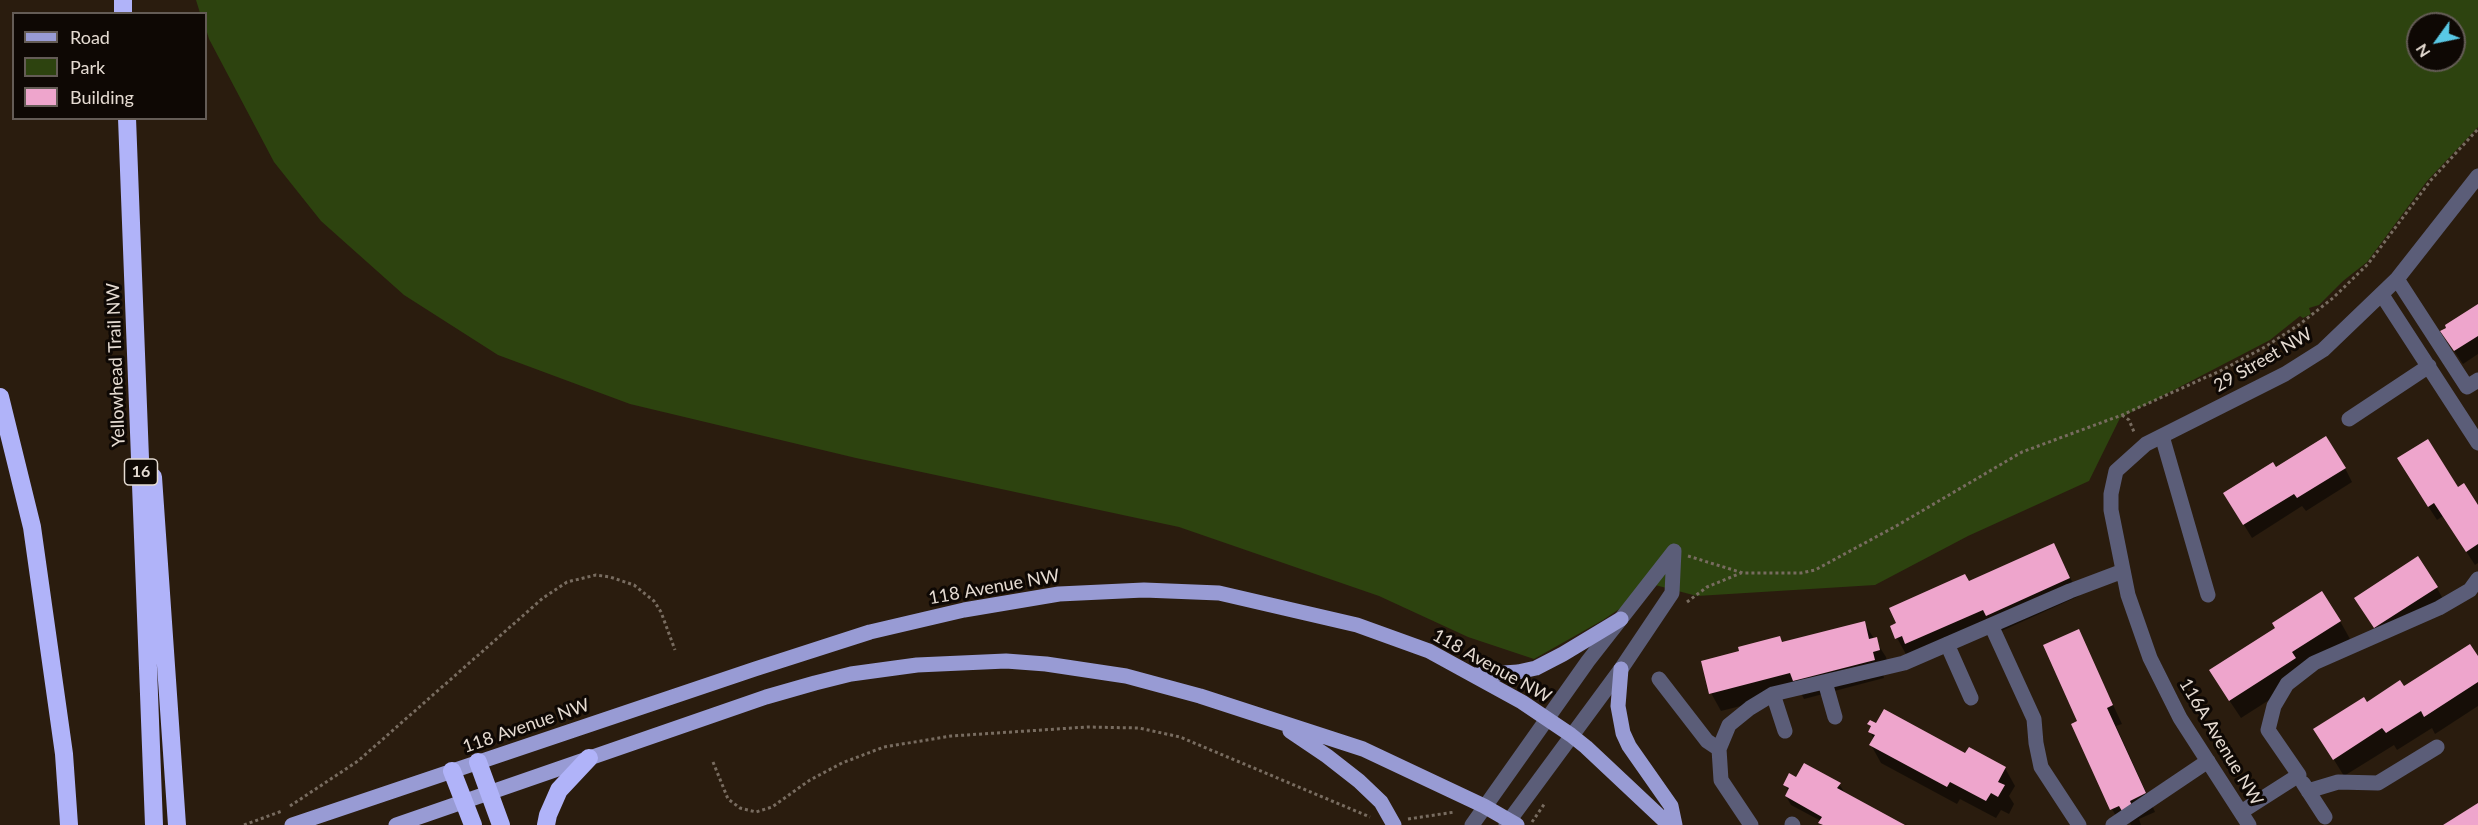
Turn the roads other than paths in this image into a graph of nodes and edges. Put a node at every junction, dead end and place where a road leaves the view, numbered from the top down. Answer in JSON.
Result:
{"nodes":[{"id":1,"x":127,"y":120,"type":"edge"},
{"id":2,"x":2478,"y":176,"type":"edge"},
{"id":3,"x":2397,"y":279,"type":"junction"},
{"id":4,"x":2382,"y":295,"type":"junction"},
{"id":5,"x":2429,"y":366,"type":"junction"},
{"id":6,"x":2478,"y":380,"type":"edge"},
{"id":7,"x":0,"y":397,"type":"edge"},
{"id":8,"x":139,"y":401,"type":"junction"},
{"id":9,"x":2349,"y":419,"type":"dead end"},
{"id":10,"x":2162,"y":436,"type":"junction"},
{"id":11,"x":2478,"y":443,"type":"edge"},
{"id":12,"x":2116,"y":471,"type":"joint"},
{"id":13,"x":2123,"y":570,"type":"junction"},
{"id":14,"x":2478,"y":579,"type":"edge"},
{"id":15,"x":2208,"y":595,"type":"dead end"},
{"id":16,"x":1621,"y":619,"type":"junction"},
{"id":17,"x":1991,"y":625,"type":"junction"},
{"id":18,"x":1947,"y":644,"type":"junction"},
{"id":19,"x":1621,"y":669,"type":"junction"},
{"id":20,"x":1474,"y":675,"type":"junction"},
{"id":21,"x":1659,"y":679,"type":"dead end"},
{"id":22,"x":1825,"y":682,"type":"junction"},
{"id":23,"x":1773,"y":694,"type":"junction"},
{"id":24,"x":1971,"y":698,"type":"dead end"},
{"id":25,"x":1835,"y":717,"type":"dead end"},
{"id":26,"x":1546,"y":719,"type":"junction"},
{"id":27,"x":1275,"y":722,"type":"junction"},
{"id":28,"x":1785,"y":731,"type":"dead end"},
{"id":29,"x":1571,"y":735,"type":"junction"},
{"id":30,"x":2437,"y":747,"type":"dead end"},
{"id":31,"x":1719,"y":749,"type":"junction"},
{"id":32,"x":589,"y":758,"type":"junction"},
{"id":33,"x":2208,"y":761,"type":"junction"},
{"id":34,"x":478,"y":762,"type":"junction"},
{"id":35,"x":452,"y":771,"type":"junction"},
{"id":36,"x":2299,"y":775,"type":"junction"},
{"id":37,"x":2308,"y":791,"type":"junction"},
{"id":38,"x":489,"y":793,"type":"junction"},
{"id":39,"x":463,"y":801,"type":"junction"},
{"id":40,"x":1484,"y":806,"type":"junction"},
{"id":41,"x":2241,"y":812,"type":"junction"},
{"id":42,"x":2325,"y":817,"type":"dead end"},
{"id":43,"x":1399,"y":822,"type":"edge"},
{"id":44,"x":1511,"y":824,"type":"edge"},
{"id":45,"x":69,"y":825,"type":"edge"},
{"id":46,"x":154,"y":825,"type":"edge"},
{"id":47,"x":177,"y":825,"type":"edge"},
{"id":48,"x":292,"y":825,"type":"edge"},
{"id":49,"x":396,"y":825,"type":"edge"},
{"id":50,"x":473,"y":825,"type":"edge"},
{"id":51,"x":501,"y":825,"type":"edge"},
{"id":52,"x":546,"y":825,"type":"edge"},
{"id":53,"x":1472,"y":825,"type":"edge"},
{"id":54,"x":1669,"y":825,"type":"edge"},
{"id":55,"x":1675,"y":825,"type":"edge"},
{"id":56,"x":1751,"y":825,"type":"edge"},
{"id":57,"x":2079,"y":825,"type":"edge"},
{"id":58,"x":2113,"y":825,"type":"edge"},
{"id":59,"x":2249,"y":825,"type":"edge"}],
"edges":[{"from":1,"to":8,"type":"highway","name":"Yellowhead Trail NW","number":"16"},
{"from":2,"to":3,"type":"street","name":"29 Street NW"},
{"from":3,"to":4,"type":"street","name":"29 Street NW"},
{"from":3,"to":6,"type":"street"},
{"from":4,"to":5,"type":"street"},
{"from":4,"to":10,"type":"street","name":"29 Street NW"},
{"from":5,"to":9,"type":"street"},
{"from":5,"to":11,"type":"street"},
{"from":7,"to":45,"type":"highway"},
{"from":8,"to":46,"type":"highway","name":"Yellowhead Trail NW","number":"16"},
{"from":8,"to":47,"type":"highway"},
{"from":10,"to":12,"type":"street","name":"29 Street NW"},
{"from":10,"to":15,"type":"street"},
{"from":12,"to":13,"type":"street","name":"116A Avenue NW"},
{"from":13,"to":17,"type":"street"},
{"from":13,"to":33,"type":"street","name":"116A Avenue NW"},
{"from":14,"to":36,"type":"street"},
{"from":16,"to":19,"type":"street"},
{"from":16,"to":20,"type":"main road"},
{"from":16,"to":26,"type":"street"},
{"from":17,"to":18,"type":"street"},
{"from":17,"to":57,"type":"street"},
{"from":18,"to":22,"type":"street"},
{"from":18,"to":24,"type":"street"},
{"from":19,"to":29,"type":"street"},
{"from":19,"to":55,"type":"main road"},
{"from":20,"to":26,"type":"main road","name":"118 Avenue NW"},
{"from":20,"to":34,"type":"main road","name":"118 Avenue NW"},
{"from":21,"to":31,"type":"street"},
{"from":22,"to":23,"type":"street"},
{"from":22,"to":25,"type":"street"},
{"from":23,"to":28,"type":"street"},
{"from":23,"to":31,"type":"street"},
{"from":26,"to":29,"type":"main road","name":"118 Avenue NW"},
{"from":26,"to":40,"type":"street"},
{"from":27,"to":32,"type":"main road"},
{"from":27,"to":40,"type":"main road"},
{"from":27,"to":43,"type":"main road"},
{"from":29,"to":44,"type":"street"},
{"from":29,"to":54,"type":"main road","name":"118 Avenue NW"},
{"from":30,"to":37,"type":"street"},
{"from":31,"to":56,"type":"street"},
{"from":32,"to":38,"type":"main road"},
{"from":32,"to":52,"type":"highway"},
{"from":33,"to":41,"type":"street","name":"116A Avenue NW"},
{"from":33,"to":58,"type":"street"},
{"from":34,"to":35,"type":"main road","name":"118 Avenue NW"},
{"from":34,"to":38,"type":"highway"},
{"from":35,"to":39,"type":"highway"},
{"from":35,"to":48,"type":"main road","name":"118 Avenue NW"},
{"from":36,"to":37,"type":"street"},
{"from":36,"to":41,"type":"street"},
{"from":37,"to":42,"type":"street"},
{"from":38,"to":39,"type":"main road"},
{"from":38,"to":51,"type":"highway"},
{"from":39,"to":49,"type":"main road"},
{"from":39,"to":50,"type":"highway"},
{"from":40,"to":44,"type":"main road"},
{"from":40,"to":53,"type":"street"},
{"from":41,"to":59,"type":"street","name":"116A Avenue NW"}]}
